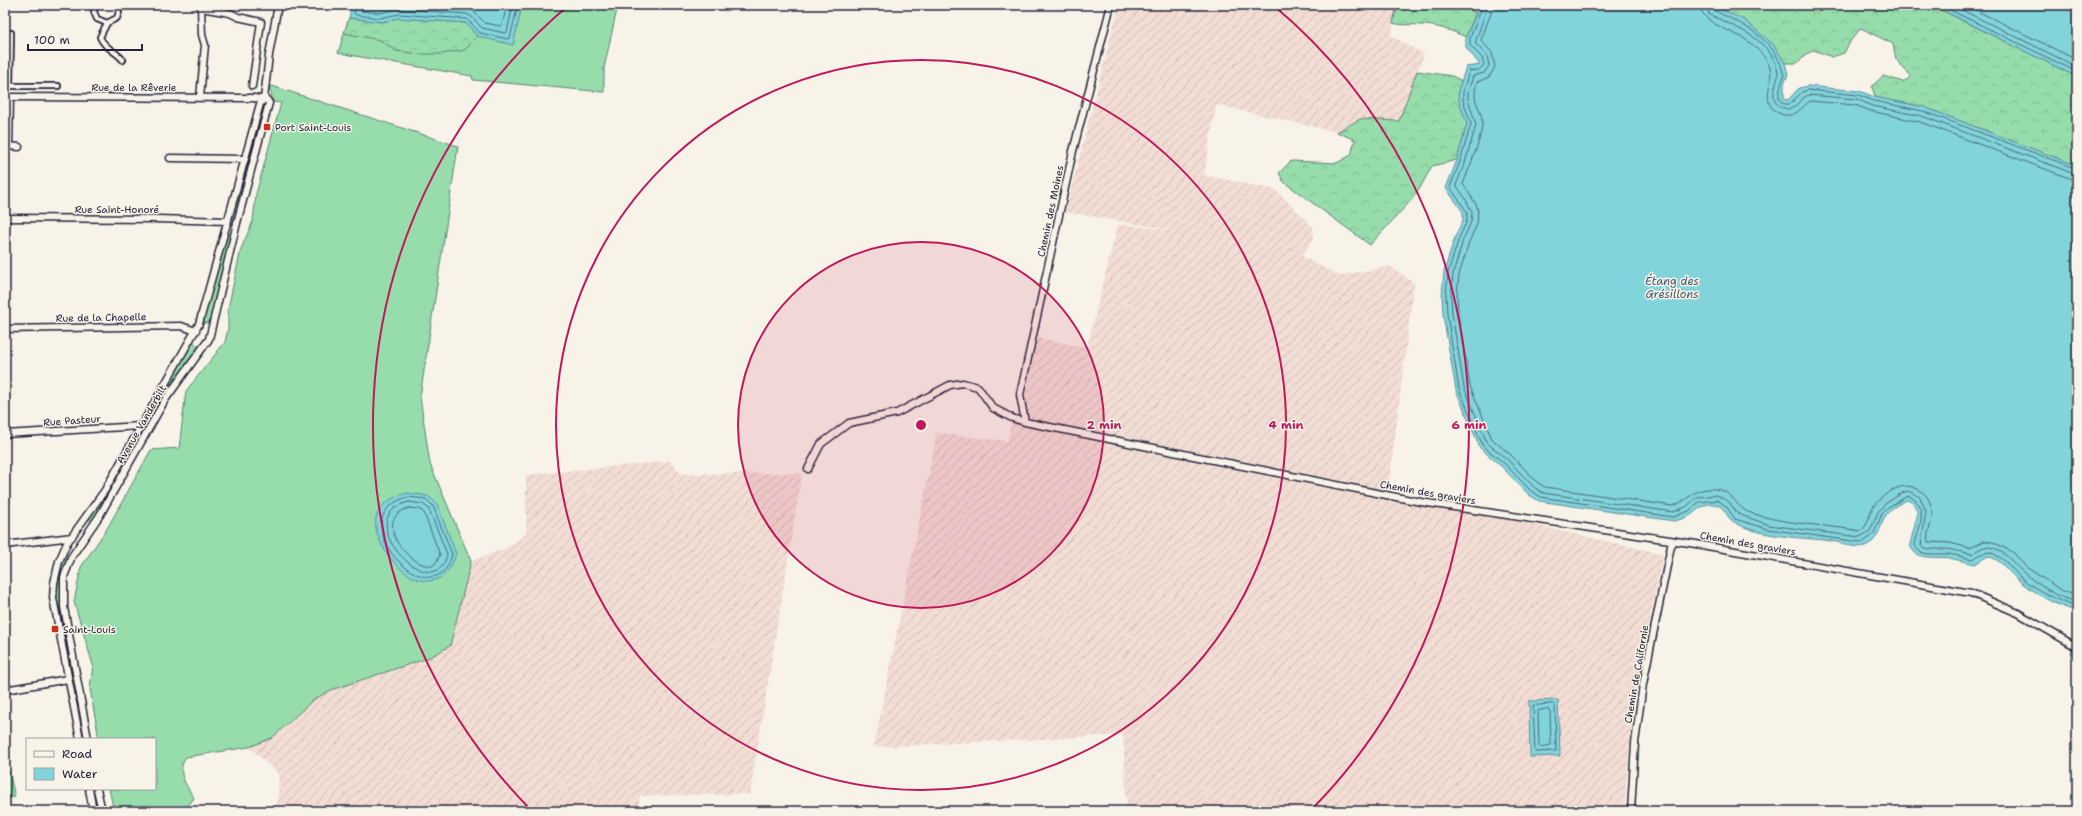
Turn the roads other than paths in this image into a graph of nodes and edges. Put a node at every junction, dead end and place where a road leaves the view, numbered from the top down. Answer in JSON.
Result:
{"nodes":[{"id":1,"x":95,"y":5,"type":"edge"},
{"id":2,"x":118,"y":5,"type":"edge"},
{"id":3,"x":278,"y":5,"type":"edge"},
{"id":4,"x":1111,"y":5,"type":"edge"},
{"id":5,"x":107,"y":23,"type":"junction"},
{"id":6,"x":5,"y":33,"type":"edge"},
{"id":7,"x":257,"y":52,"type":"junction"},
{"id":8,"x":269,"y":55,"type":"junction"},
{"id":9,"x":123,"y":60,"type":"dead end"},
{"id":10,"x":58,"y":86,"type":"dead end"},
{"id":11,"x":252,"y":86,"type":"dead end"},
{"id":12,"x":7,"y":97,"type":"edge"},
{"id":13,"x":200,"y":98,"type":"junction"},
{"id":14,"x":264,"y":99,"type":"junction"},
{"id":15,"x":18,"y":147,"type":"dead end"},
{"id":16,"x":170,"y":158,"type":"dead end"},
{"id":17,"x":245,"y":160,"type":"junction"},
{"id":18,"x":5,"y":218,"type":"edge"},
{"id":19,"x":228,"y":221,"type":"junction"},
{"id":20,"x":5,"y":329,"type":"edge"},
{"id":21,"x":196,"y":331,"type":"junction"},
{"id":22,"x":1025,"y":422,"type":"junction"},
{"id":23,"x":141,"y":426,"type":"junction"},
{"id":24,"x":5,"y":434,"type":"edge"},
{"id":25,"x":808,"y":469,"type":"dead end"},
{"id":26,"x":72,"y":537,"type":"junction"},
{"id":27,"x":1672,"y":541,"type":"junction"},
{"id":28,"x":5,"y":545,"type":"edge"},
{"id":29,"x":2077,"y":647,"type":"edge"},
{"id":30,"x":68,"y":679,"type":"junction"},
{"id":31,"x":5,"y":690,"type":"edge"},
{"id":32,"x":80,"y":738,"type":"edge"},
{"id":33,"x":88,"y":738,"type":"edge"},
{"id":34,"x":89,"y":790,"type":"edge"},
{"id":35,"x":98,"y":790,"type":"edge"},
{"id":36,"x":93,"y":811,"type":"edge"},
{"id":37,"x":102,"y":811,"type":"edge"},
{"id":38,"x":1631,"y":811,"type":"edge"}],
"edges":[{"from":1,"to":5,"type":"street"},
{"from":2,"to":5,"type":"street"},
{"from":3,"to":8,"type":"street","name":"Avenue Vanderbilt"},
{"from":4,"to":22,"type":"street","name":"Chemin des Moines"},
{"from":5,"to":9,"type":"street"},
{"from":6,"to":10,"type":"street"},
{"from":7,"to":8,"type":"street"},
{"from":7,"to":11,"type":"street"},
{"from":7,"to":13,"type":"street"},
{"from":8,"to":14,"type":"street","name":"Avenue Vanderbilt"},
{"from":12,"to":13,"type":"street","name":"Rue de la Rêverie"},
{"from":12,"to":15,"type":"street"},
{"from":13,"to":14,"type":"street","name":"Rue de la Rêverie"},
{"from":14,"to":17,"type":"street","name":"Avenue Vanderbilt"},
{"from":14,"to":33,"type":"street","name":"Avenue Vanderbilt"},
{"from":16,"to":17,"type":"street"},
{"from":17,"to":19,"type":"street","name":"Avenue Vanderbilt"},
{"from":18,"to":19,"type":"street","name":"Rue Saint-Honoré"},
{"from":19,"to":21,"type":"street","name":"Avenue Vanderbilt"},
{"from":20,"to":21,"type":"street","name":"Rue de la Chapelle"},
{"from":21,"to":23,"type":"street","name":"Avenue Vanderbilt"},
{"from":22,"to":25,"type":"street","name":"Chemin des graviers"},
{"from":22,"to":27,"type":"street","name":"Chemin des graviers"},
{"from":23,"to":24,"type":"street","name":"Rue Pasteur"},
{"from":23,"to":26,"type":"street","name":"Avenue Vanderbilt"},
{"from":26,"to":28,"type":"street"},
{"from":26,"to":30,"type":"street","name":"Avenue Vanderbilt"},
{"from":27,"to":29,"type":"street","name":"Chemin des graviers"},
{"from":27,"to":38,"type":"street","name":"Chemin de Californie"},
{"from":30,"to":31,"type":"street"},
{"from":30,"to":32,"type":"street","name":"Avenue Vanderbilt"},
{"from":34,"to":36,"type":"street"},
{"from":35,"to":37,"type":"street"}]}
